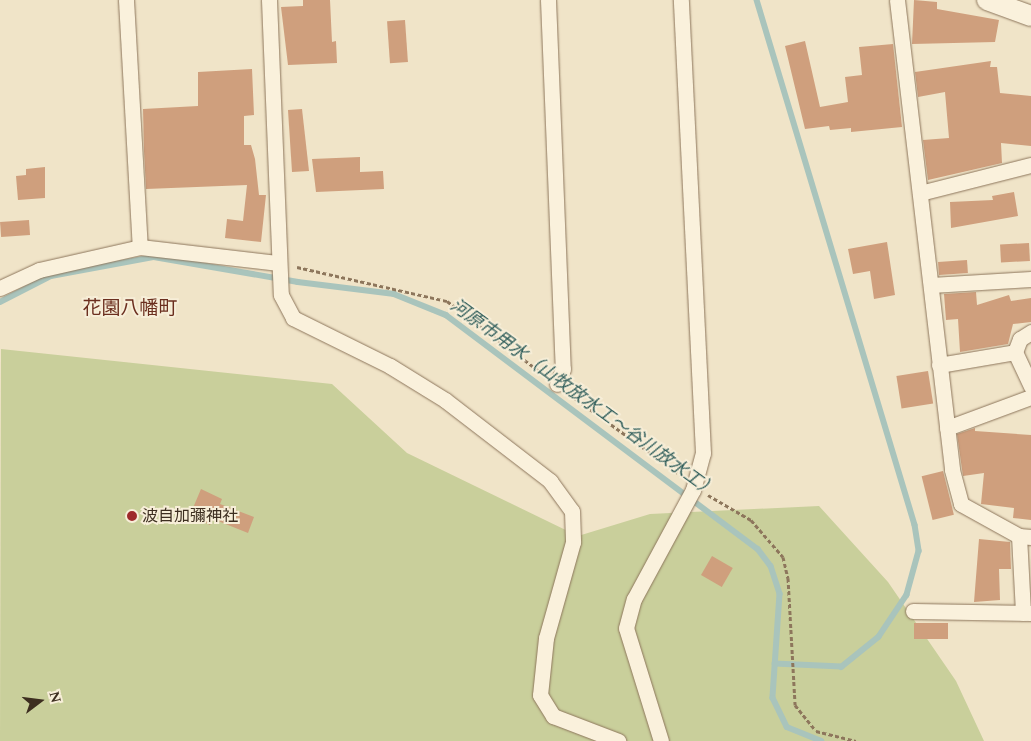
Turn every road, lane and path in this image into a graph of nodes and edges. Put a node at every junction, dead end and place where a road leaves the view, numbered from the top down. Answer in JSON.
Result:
{"nodes":[{"id":1,"x":126,"y":0,"type":"edge"},
{"id":2,"x":268,"y":0,"type":"edge"},
{"id":3,"x":548,"y":0,"type":"edge"},
{"id":4,"x":681,"y":0,"type":"edge"},
{"id":5,"x":897,"y":0,"type":"edge"},
{"id":6,"x":987,"y":0,"type":"edge"},
{"id":7,"x":1031,"y":16,"type":"edge"},
{"id":8,"x":1031,"y":165,"type":"edge"},
{"id":9,"x":920,"y":193,"type":"junction"},
{"id":10,"x":140,"y":247,"type":"junction"},
{"id":11,"x":280,"y":274,"type":"junction"},
{"id":12,"x":1031,"y":279,"type":"edge"},
{"id":13,"x":931,"y":284,"type":"junction"},
{"id":14,"x":0,"y":288,"type":"edge"},
{"id":15,"x":1031,"y":332,"type":"edge"},
{"id":16,"x":1015,"y":352,"type":"junction"},
{"id":17,"x":939,"y":365,"type":"junction"},
{"id":18,"x":557,"y":384,"type":"junction"},
{"id":19,"x":1031,"y":387,"type":"edge"},
{"id":20,"x":1031,"y":397,"type":"edge"},
{"id":21,"x":946,"y":428,"type":"junction"},
{"id":22,"x":692,"y":492,"type":"junction"},
{"id":23,"x":1025,"y":537,"type":"edge"},
{"id":24,"x":913,"y":611,"type":"dead end"},
{"id":25,"x":1027,"y":613,"type":"edge"},
{"id":26,"x":618,"y":741,"type":"edge"},
{"id":27,"x":661,"y":741,"type":"edge"},
{"id":28,"x":856,"y":741,"type":"edge"}],
"edges":[{"from":1,"to":10,"type":"street"},
{"from":2,"to":11,"type":"street"},
{"from":3,"to":18,"type":"street"},
{"from":4,"to":22,"type":"street"},
{"from":5,"to":9,"type":"street"},
{"from":6,"to":7,"type":"main road"},
{"from":8,"to":9,"type":"street"},
{"from":9,"to":13,"type":"street"},
{"from":10,"to":11,"type":"street"},
{"from":10,"to":14,"type":"street"},
{"from":11,"to":18,"type":"path"},
{"from":11,"to":26,"type":"street"},
{"from":12,"to":13,"type":"street"},
{"from":13,"to":17,"type":"street"},
{"from":15,"to":16,"type":"street"},
{"from":16,"to":17,"type":"street"},
{"from":16,"to":19,"type":"street"},
{"from":17,"to":21,"type":"street"},
{"from":18,"to":22,"type":"path"},
{"from":20,"to":21,"type":"street"},
{"from":21,"to":23,"type":"street"},
{"from":22,"to":27,"type":"street"},
{"from":22,"to":28,"type":"path"},
{"from":23,"to":25,"type":"street"},
{"from":24,"to":25,"type":"street"}]}
